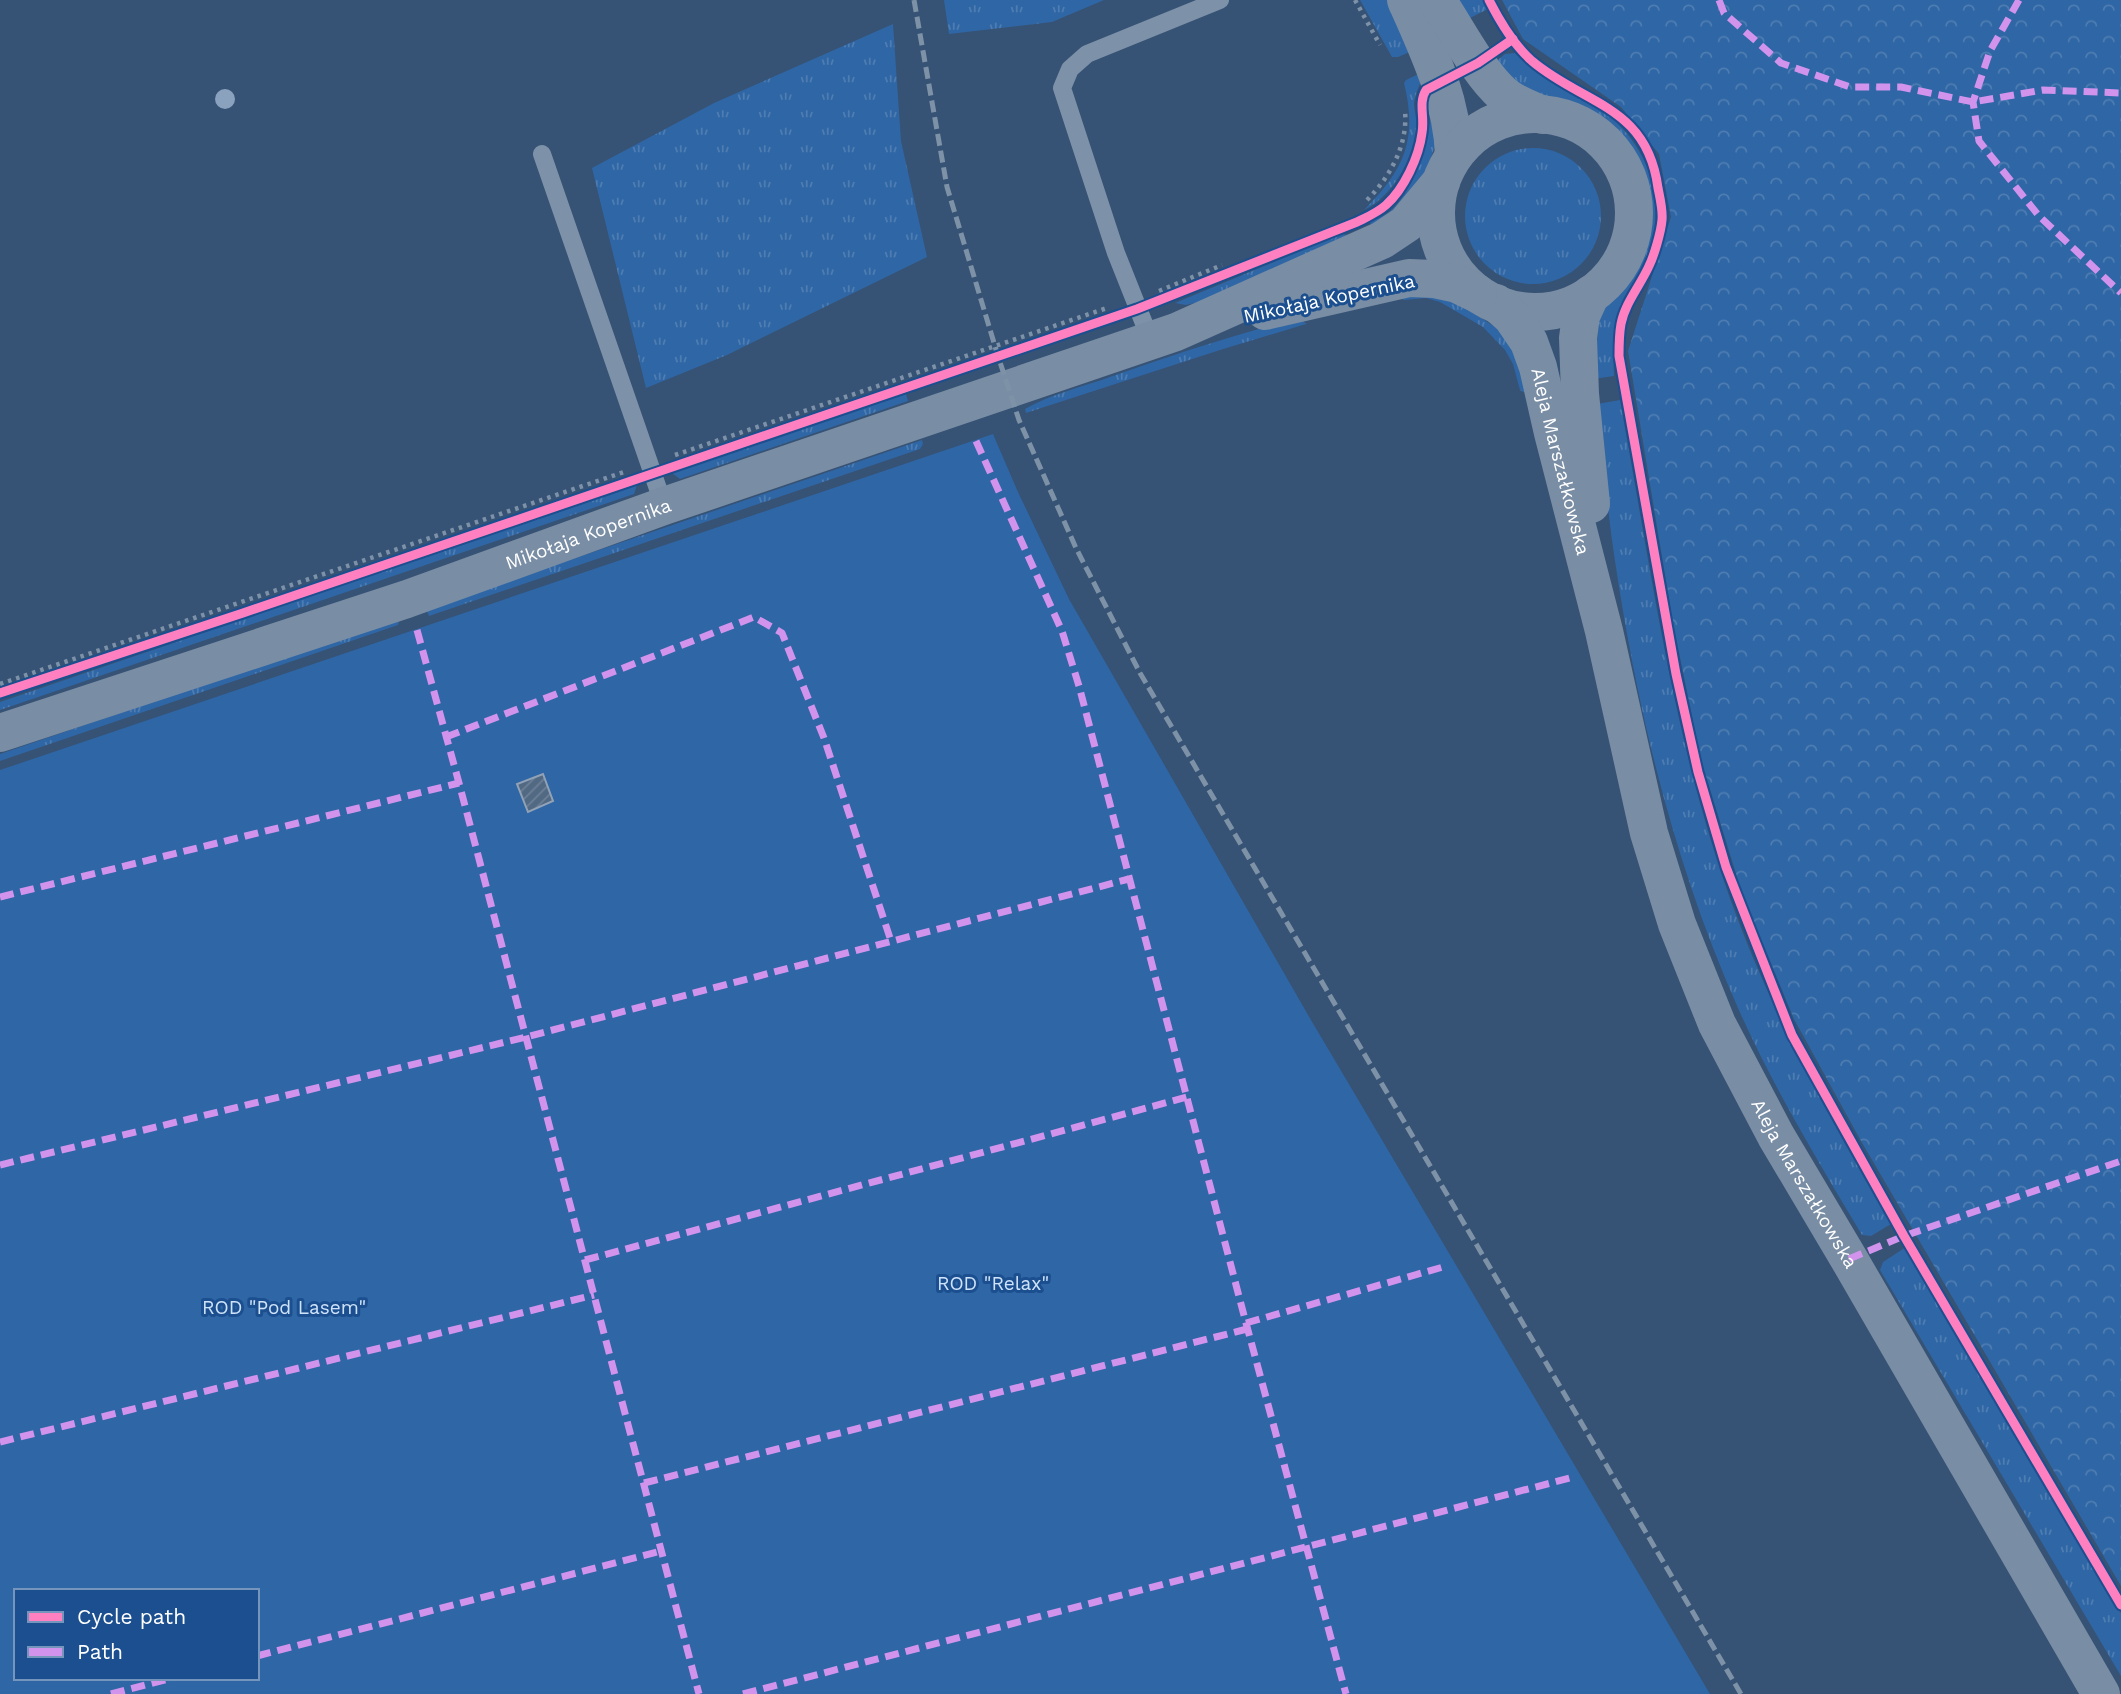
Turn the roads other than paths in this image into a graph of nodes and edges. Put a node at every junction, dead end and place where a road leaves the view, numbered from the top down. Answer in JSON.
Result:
{"nodes":[{"id":1,"x":1220,"y":0,"type":"edge"},
{"id":2,"x":1406,"y":0,"type":"edge"},
{"id":3,"x":1437,"y":0,"type":"edge"},
{"id":4,"x":1543,"y":115,"type":"junction"},
{"id":5,"x":542,"y":154,"type":"dead end"},
{"id":6,"x":1448,"y":169,"type":"junction"},
{"id":7,"x":1591,"y":294,"type":"junction"},
{"id":8,"x":1488,"y":299,"type":"junction"},
{"id":9,"x":1155,"y":327,"type":"junction"},
{"id":10,"x":658,"y":490,"type":"junction"},
{"id":11,"x":1604,"y":631,"type":"junction"},
{"id":12,"x":0,"y":733,"type":"edge"},
{"id":13,"x":2101,"y":1694,"type":"edge"}],
"edges":[{"from":1,"to":9,"type":"lane"},
{"from":2,"to":6,"type":"main road"},
{"from":3,"to":4,"type":"main road"},
{"from":4,"to":6,"type":"main road"},
{"from":4,"to":7,"type":"main road"},
{"from":5,"to":10,"type":"lane"},
{"from":6,"to":8,"type":"main road"},
{"from":6,"to":9,"type":"main road","name":"Mikołaja Kopernika"},
{"from":7,"to":8,"type":"main road"},
{"from":7,"to":11,"type":"main road","name":"Aleja Marszałkowska"},
{"from":8,"to":9,"type":"main road","name":"Mikołaja Kopernika"},
{"from":8,"to":11,"type":"main road","name":"Aleja Marszałkowska"},
{"from":9,"to":10,"type":"main road","name":"Mikołaja Kopernika"},
{"from":10,"to":12,"type":"main road","name":"Mikołaja Kopernika"},
{"from":11,"to":13,"type":"main road","name":"Aleja Marszałkowska"}]}
